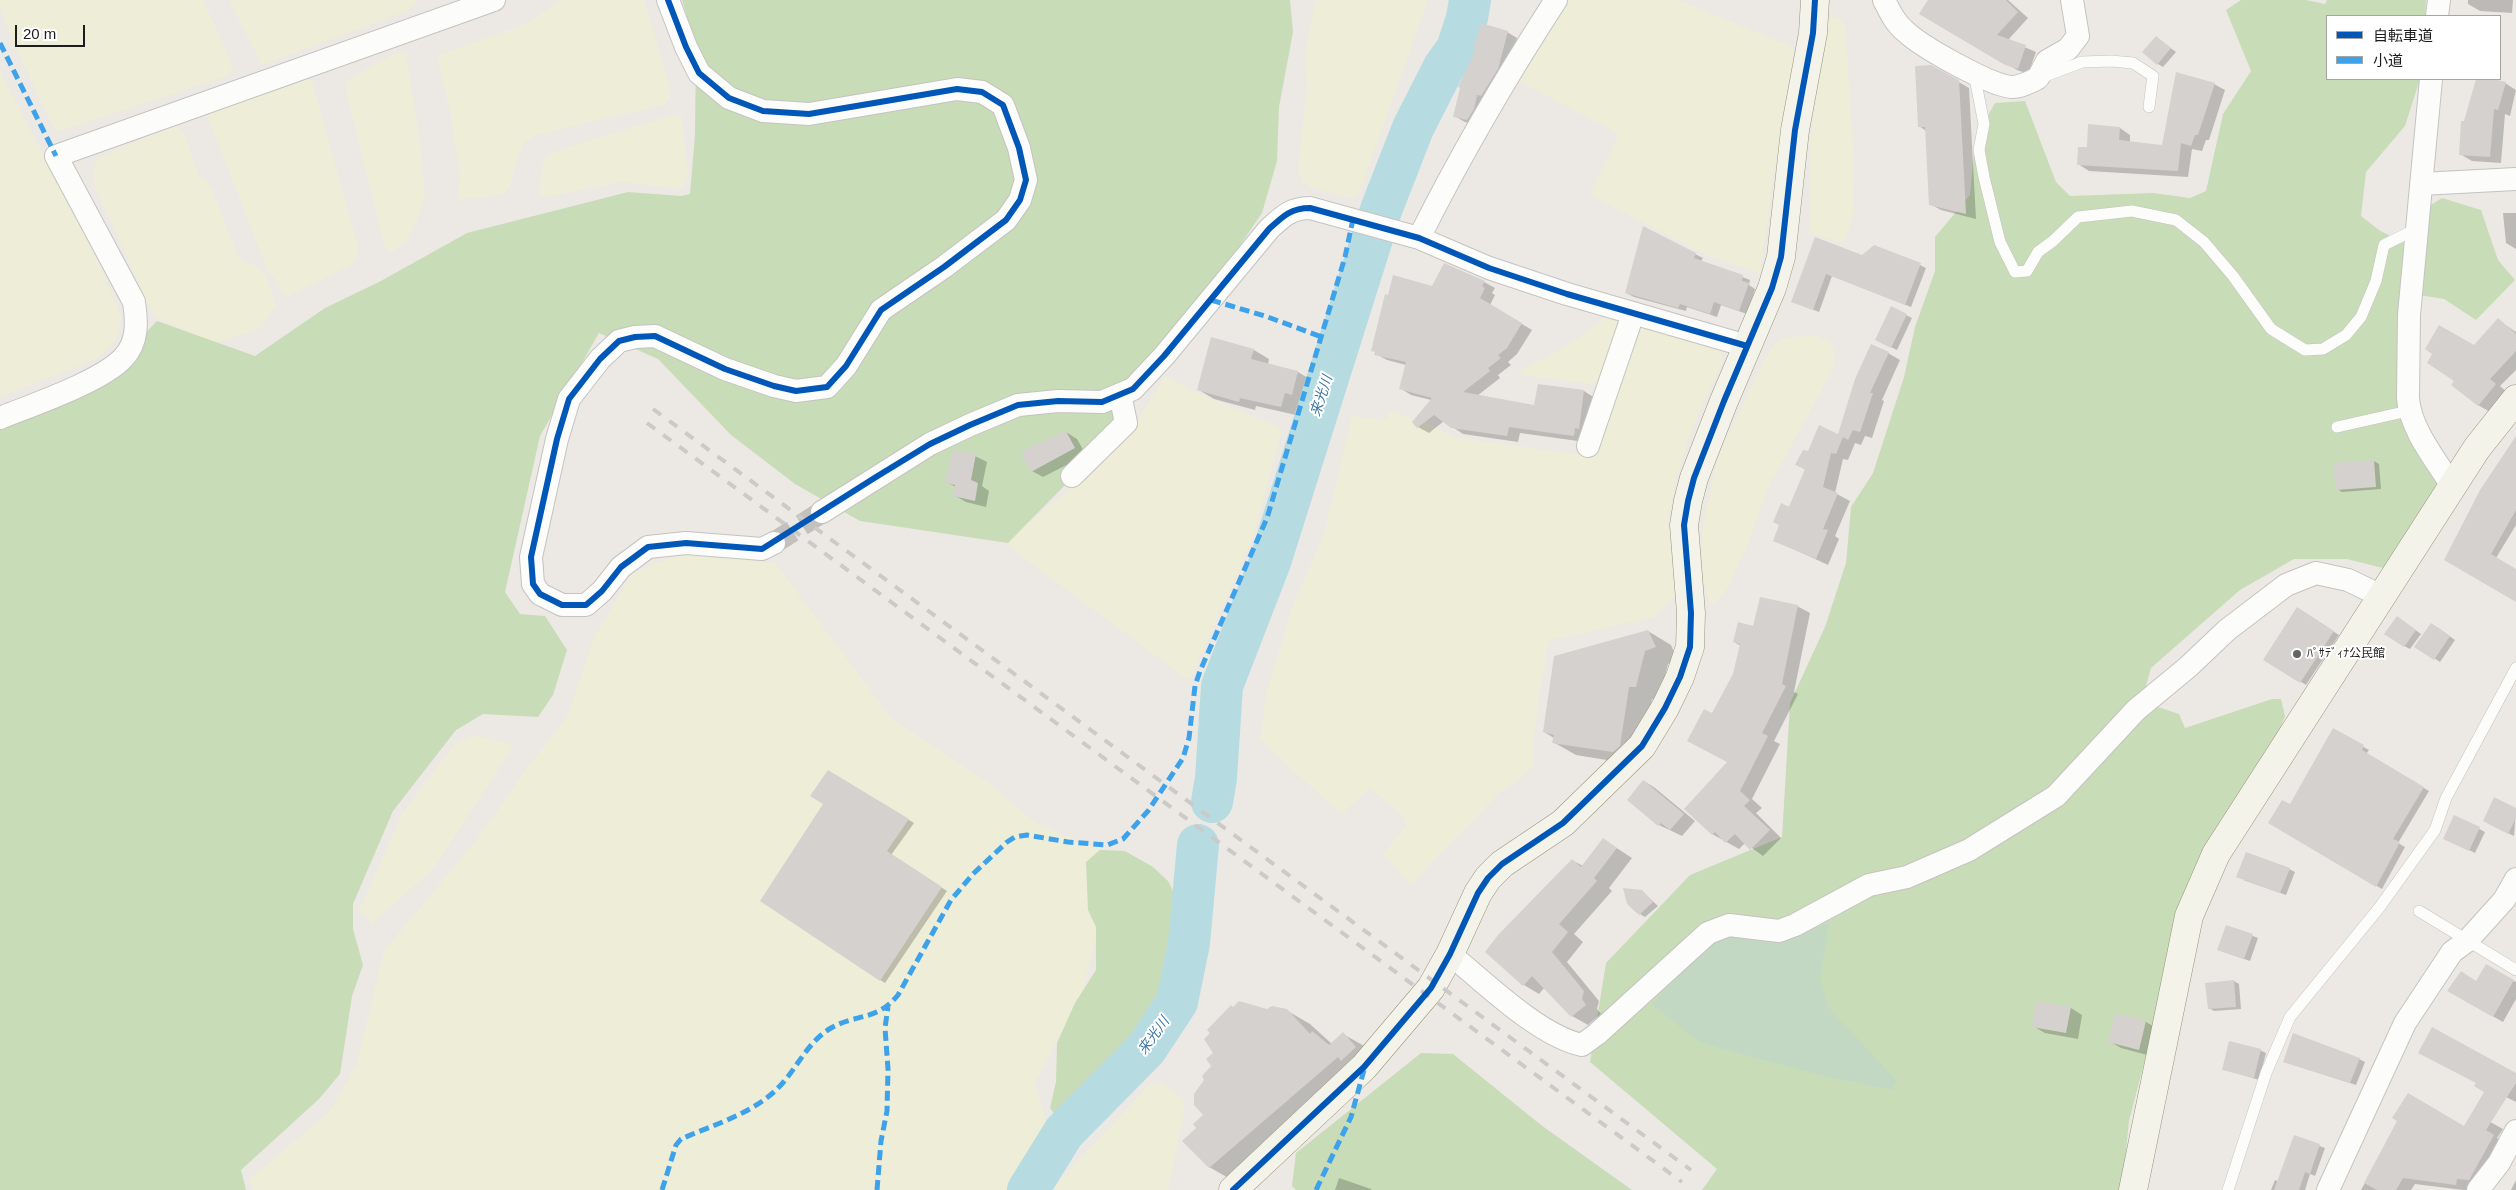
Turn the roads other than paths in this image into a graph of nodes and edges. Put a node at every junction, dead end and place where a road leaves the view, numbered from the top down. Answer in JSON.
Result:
{"nodes":[{"id":1,"x":494,"y":0,"type":"edge"},
{"id":2,"x":668,"y":0,"type":"edge"},
{"id":3,"x":1556,"y":0,"type":"edge"},
{"id":4,"x":1815,"y":0,"type":"edge"},
{"id":5,"x":1884,"y":0,"type":"edge"},
{"id":6,"x":2072,"y":0,"type":"edge"},
{"id":7,"x":2439,"y":0,"type":"edge"},
{"id":8,"x":2438,"y":15,"type":"edge"},
{"id":9,"x":1974,"y":72,"type":"junction"},
{"id":10,"x":2038,"y":78,"type":"junction"},
{"id":11,"x":2431,"y":80,"type":"edge"},
{"id":12,"x":2149,"y":107,"type":"dead end"},
{"id":13,"x":2516,"y":180,"type":"edge"},
{"id":14,"x":2421,"y":184,"type":"junction"},
{"id":15,"x":2418,"y":228,"type":"junction"},
{"id":16,"x":1412,"y":236,"type":"junction"},
{"id":17,"x":1633,"y":314,"type":"junction"},
{"id":18,"x":1747,"y":346,"type":"junction"},
{"id":19,"x":1120,"y":394,"type":"junction"},
{"id":20,"x":2516,"y":400,"type":"edge"},
{"id":21,"x":2408,"y":411,"type":"junction"},
{"id":22,"x":0,"y":418,"type":"edge"},
{"id":23,"x":2337,"y":427,"type":"dead end"},
{"id":24,"x":1588,"y":446,"type":"dead end"},
{"id":25,"x":1072,"y":476,"type":"dead end"},
{"id":26,"x":2452,"y":486,"type":"junction"},
{"id":27,"x":822,"y":512,"type":"tunnel mouth"},
{"id":28,"x":774,"y":543,"type":"tunnel mouth"},
{"id":29,"x":2381,"y":596,"type":"junction"},
{"id":30,"x":2516,"y":668,"type":"edge"},
{"id":31,"x":2516,"y":879,"type":"edge"},
{"id":32,"x":2419,"y":911,"type":"dead end"},
{"id":33,"x":2467,"y":941,"type":"junction"},
{"id":34,"x":1450,"y":954,"type":"junction"},
{"id":35,"x":2516,"y":970,"type":"edge"},
{"id":36,"x":2516,"y":1130,"type":"edge"},
{"id":37,"x":1233,"y":1190,"type":"edge"},
{"id":38,"x":2134,"y":1190,"type":"edge"},
{"id":39,"x":2228,"y":1190,"type":"edge"},
{"id":40,"x":2328,"y":1190,"type":"edge"},
{"id":41,"x":2478,"y":1190,"type":"edge"}],
"edges":[{"from":1,"to":22,"type":"street"},
{"from":2,"to":28,"type":"street"},
{"from":3,"to":16,"type":"street"},
{"from":4,"to":18,"type":"street"},
{"from":5,"to":9,"type":"street"},
{"from":6,"to":10,"type":"street"},
{"from":7,"to":8,"type":"street"},
{"from":9,"to":10,"type":"street"},
{"from":9,"to":15,"type":"lane"},
{"from":10,"to":12,"type":"lane"},
{"from":11,"to":14,"type":"street"},
{"from":13,"to":14,"type":"street"},
{"from":14,"to":15,"type":"street"},
{"from":15,"to":21,"type":"street"},
{"from":16,"to":17,"type":"street"},
{"from":16,"to":19,"type":"street"},
{"from":17,"to":18,"type":"street"},
{"from":17,"to":24,"type":"street"},
{"from":18,"to":34,"type":"street"},
{"from":19,"to":25,"type":"street"},
{"from":19,"to":27,"type":"street"},
{"from":20,"to":26,"type":"street"},
{"from":21,"to":23,"type":"lane"},
{"from":21,"to":26,"type":"street"},
{"from":26,"to":29,"type":"street"},
{"from":29,"to":34,"type":"street"},
{"from":29,"to":38,"type":"street"},
{"from":30,"to":39,"type":"lane"},
{"from":31,"to":33,"type":"street"},
{"from":32,"to":33,"type":"lane"},
{"from":33,"to":35,"type":"lane"},
{"from":33,"to":40,"type":"street"},
{"from":34,"to":37,"type":"street"},
{"from":36,"to":41,"type":"street"}]}
